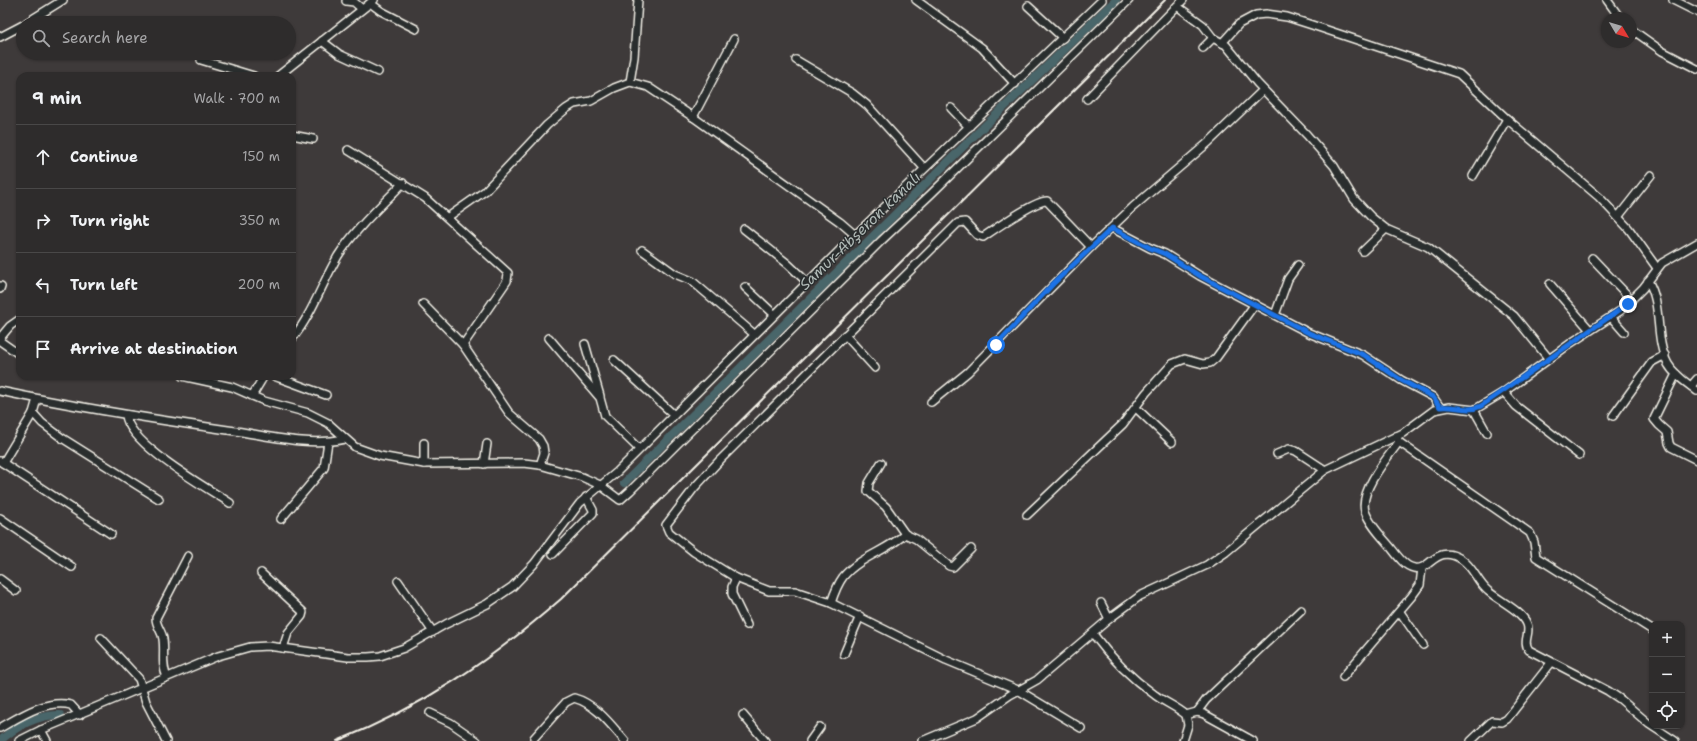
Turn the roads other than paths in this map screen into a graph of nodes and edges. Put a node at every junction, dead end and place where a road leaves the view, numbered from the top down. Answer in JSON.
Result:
{"nodes":[{"id":1,"x":63,"y":0,"type":"edge"},
{"id":2,"x":638,"y":0,"type":"edge"},
{"id":3,"x":916,"y":0,"type":"edge"},
{"id":4,"x":1102,"y":0,"type":"edge"},
{"id":5,"x":1129,"y":0,"type":"edge"},
{"id":6,"x":1183,"y":0,"type":"edge"},
{"id":7,"x":1607,"y":0,"type":"edge"},
{"id":8,"x":1673,"y":0,"type":"edge"},
{"id":9,"x":346,"y":1,"type":"edge"},
{"id":10,"x":372,"y":2,"type":"edge"},
{"id":11,"x":1028,"y":6,"type":"dead end"},
{"id":12,"x":1177,"y":6,"type":"junction"},
{"id":13,"x":362,"y":9,"type":"junction"},
{"id":14,"x":1616,"y":12,"type":"edge"},
{"id":15,"x":1697,"y":12,"type":"edge"},
{"id":16,"x":39,"y":16,"type":"edge"},
{"id":17,"x":16,"y":29,"type":"edge"},
{"id":18,"x":416,"y":29,"type":"dead end"},
{"id":19,"x":1637,"y":33,"type":"edge"},
{"id":20,"x":0,"y":37,"type":"edge"},
{"id":21,"x":1063,"y":38,"type":"junction"},
{"id":22,"x":1213,"y":38,"type":"junction"},
{"id":23,"x":734,"y":39,"type":"dead end"},
{"id":24,"x":322,"y":41,"type":"junction"},
{"id":25,"x":1222,"y":43,"type":"junction"},
{"id":26,"x":1203,"y":48,"type":"dead end"},
{"id":27,"x":201,"y":60,"type":"dead end"},
{"id":28,"x":796,"y":60,"type":"dead end"},
{"id":29,"x":1697,"y":69,"type":"edge"},
{"id":30,"x":241,"y":72,"type":"edge"},
{"id":31,"x":283,"y":72,"type":"edge"},
{"id":32,"x":378,"y":72,"type":"dead end"},
{"id":33,"x":630,"y":82,"type":"junction"},
{"id":34,"x":1015,"y":84,"type":"junction"},
{"id":35,"x":1263,"y":90,"type":"junction"},
{"id":36,"x":1087,"y":99,"type":"dead end"},
{"id":37,"x":951,"y":108,"type":"dead end"},
{"id":38,"x":693,"y":117,"type":"junction"},
{"id":39,"x":1507,"y":119,"type":"junction"},
{"id":40,"x":968,"y":127,"type":"junction"},
{"id":41,"x":296,"y":136,"type":"edge"},
{"id":42,"x":314,"y":139,"type":"dead end"},
{"id":43,"x":348,"y":150,"type":"dead end"},
{"id":44,"x":924,"y":168,"type":"junction"},
{"id":45,"x":1473,"y":176,"type":"dead end"},
{"id":46,"x":1650,"y":176,"type":"dead end"},
{"id":47,"x":403,"y":183,"type":"junction"},
{"id":48,"x":448,"y":217,"type":"junction"},
{"id":49,"x":1618,"y":217,"type":"junction"},
{"id":50,"x":1112,"y":228,"type":"junction"},
{"id":51,"x":744,"y":229,"type":"dead end"},
{"id":52,"x":1386,"y":229,"type":"junction"},
{"id":53,"x":855,"y":235,"type":"junction"},
{"id":54,"x":1697,"y":243,"type":"edge"},
{"id":55,"x":1090,"y":247,"type":"junction"},
{"id":56,"x":642,"y":250,"type":"dead end"},
{"id":57,"x":1364,"y":251,"type":"dead end"},
{"id":58,"x":1592,"y":258,"type":"dead end"},
{"id":59,"x":1298,"y":265,"type":"dead end"},
{"id":60,"x":1657,"y":268,"type":"junction"},
{"id":61,"x":1648,"y":281,"type":"junction"},
{"id":62,"x":807,"y":282,"type":"junction"},
{"id":63,"x":1550,"y":284,"type":"dead end"},
{"id":64,"x":745,"y":287,"type":"dead end"},
{"id":65,"x":1632,"y":300,"type":"junction"},
{"id":66,"x":423,"y":304,"type":"dead end"},
{"id":67,"x":1255,"y":304,"type":"junction"},
{"id":68,"x":774,"y":314,"type":"junction"},
{"id":69,"x":1276,"y":315,"type":"junction"},
{"id":70,"x":1611,"y":317,"type":"junction"},
{"id":71,"x":16,"y":322,"type":"edge"},
{"id":72,"x":1590,"y":330,"type":"junction"},
{"id":73,"x":1624,"y":332,"type":"dead end"},
{"id":74,"x":296,"y":334,"type":"edge"},
{"id":75,"x":754,"y":334,"type":"junction"},
{"id":76,"x":845,"y":335,"type":"junction"},
{"id":77,"x":549,"y":338,"type":"dead end"},
{"id":78,"x":0,"y":340,"type":"edge"},
{"id":79,"x":585,"y":344,"type":"dead end"},
{"id":80,"x":463,"y":345,"type":"junction"},
{"id":81,"x":16,"y":352,"type":"edge"},
{"id":82,"x":1665,"y":355,"type":"junction"},
{"id":83,"x":1549,"y":359,"type":"junction"},
{"id":84,"x":614,"y":360,"type":"dead end"},
{"id":85,"x":875,"y":368,"type":"dead end"},
{"id":86,"x":1676,"y":374,"type":"junction"},
{"id":87,"x":1697,"y":379,"type":"edge"},
{"id":88,"x":200,"y":380,"type":"edge"},
{"id":89,"x":262,"y":380,"type":"edge"},
{"id":90,"x":285,"y":380,"type":"edge"},
{"id":91,"x":1691,"y":386,"type":"junction"},
{"id":92,"x":0,"y":391,"type":"edge"},
{"id":93,"x":1697,"y":391,"type":"edge"},
{"id":94,"x":1504,"y":392,"type":"junction"},
{"id":95,"x":326,"y":395,"type":"dead end"},
{"id":96,"x":252,"y":396,"type":"junction"},
{"id":97,"x":600,"y":398,"type":"junction"},
{"id":98,"x":37,"y":399,"type":"junction"},
{"id":99,"x":931,"y":402,"type":"dead end"},
{"id":100,"x":1440,"y":407,"type":"junction"},
{"id":101,"x":1136,"y":408,"type":"junction"},
{"id":102,"x":1474,"y":410,"type":"junction"},
{"id":103,"x":33,"y":413,"type":"junction"},
{"id":104,"x":673,"y":414,"type":"junction"},
{"id":105,"x":126,"y":415,"type":"junction"},
{"id":106,"x":1613,"y":416,"type":"dead end"},
{"id":107,"x":1487,"y":432,"type":"dead end"},
{"id":108,"x":345,"y":439,"type":"junction"},
{"id":109,"x":1397,"y":439,"type":"junction"},
{"id":110,"x":328,"y":442,"type":"junction"},
{"id":111,"x":1172,"y":442,"type":"dead end"},
{"id":112,"x":424,"y":443,"type":"dead end"},
{"id":113,"x":487,"y":444,"type":"dead end"},
{"id":114,"x":639,"y":449,"type":"junction"},
{"id":115,"x":1277,"y":454,"type":"dead end"},
{"id":116,"x":1579,"y":455,"type":"dead end"},
{"id":117,"x":1697,"y":460,"type":"edge"},
{"id":118,"x":2,"y":462,"type":"edge"},
{"id":119,"x":424,"y":464,"type":"junction"},
{"id":120,"x":484,"y":464,"type":"junction"},
{"id":121,"x":881,"y":464,"type":"dead end"},
{"id":122,"x":540,"y":466,"type":"junction"},
{"id":123,"x":1325,"y":470,"type":"junction"},
{"id":124,"x":600,"y":485,"type":"junction"},
{"id":125,"x":586,"y":497,"type":"junction"},
{"id":126,"x":159,"y":499,"type":"dead end"},
{"id":127,"x":230,"y":503,"type":"dead end"},
{"id":128,"x":1028,"y":515,"type":"dead end"},
{"id":129,"x":0,"y":518,"type":"edge"},
{"id":130,"x":281,"y":519,"type":"dead end"},
{"id":131,"x":111,"y":534,"type":"dead end"},
{"id":132,"x":905,"y":534,"type":"junction"},
{"id":133,"x":971,"y":549,"type":"dead end"},
{"id":134,"x":553,"y":554,"type":"dead end"},
{"id":135,"x":188,"y":556,"type":"dead end"},
{"id":136,"x":72,"y":567,"type":"dead end"},
{"id":137,"x":1422,"y":568,"type":"junction"},
{"id":138,"x":261,"y":574,"type":"dead end"},
{"id":139,"x":736,"y":578,"type":"junction"},
{"id":140,"x":0,"y":579,"type":"edge"},
{"id":141,"x":398,"y":581,"type":"dead end"},
{"id":142,"x":16,"y":591,"type":"dead end"},
{"id":143,"x":831,"y":603,"type":"junction"},
{"id":144,"x":1101,"y":603,"type":"dead end"},
{"id":145,"x":1301,"y":610,"type":"dead end"},
{"id":146,"x":1400,"y":612,"type":"junction"},
{"id":147,"x":860,"y":616,"type":"junction"},
{"id":148,"x":1109,"y":619,"type":"junction"},
{"id":149,"x":746,"y":625,"type":"dead end"},
{"id":150,"x":1649,"y":628,"type":"edge"},
{"id":151,"x":433,"y":632,"type":"junction"},
{"id":152,"x":1092,"y":634,"type":"junction"},
{"id":153,"x":100,"y":638,"type":"dead end"},
{"id":154,"x":1423,"y":645,"type":"dead end"},
{"id":155,"x":283,"y":648,"type":"junction"},
{"id":156,"x":844,"y":654,"type":"dead end"},
{"id":157,"x":1551,"y":663,"type":"junction"},
{"id":158,"x":167,"y":677,"type":"junction"},
{"id":159,"x":1343,"y":677,"type":"dead end"},
{"id":160,"x":142,"y":687,"type":"junction"},
{"id":161,"x":1018,"y":690,"type":"junction"},
{"id":162,"x":1197,"y":712,"type":"junction"},
{"id":163,"x":430,"y":713,"type":"dead end"},
{"id":164,"x":80,"y":715,"type":"junction"},
{"id":165,"x":743,"y":715,"type":"dead end"},
{"id":166,"x":1186,"y":716,"type":"junction"},
{"id":167,"x":820,"y":727,"type":"dead end"},
{"id":168,"x":0,"y":728,"type":"edge"},
{"id":169,"x":1081,"y":728,"type":"dead end"},
{"id":170,"x":41,"y":730,"type":"junction"},
{"id":171,"x":534,"y":738,"type":"dead end"},
{"id":172,"x":19,"y":741,"type":"edge"},
{"id":173,"x":47,"y":741,"type":"edge"},
{"id":174,"x":166,"y":741,"type":"edge"},
{"id":175,"x":477,"y":741,"type":"edge"},
{"id":176,"x":625,"y":741,"type":"edge"},
{"id":177,"x":766,"y":741,"type":"edge"},
{"id":178,"x":810,"y":741,"type":"edge"},
{"id":179,"x":922,"y":741,"type":"edge"},
{"id":180,"x":1183,"y":741,"type":"edge"},
{"id":181,"x":1253,"y":741,"type":"edge"},
{"id":182,"x":1471,"y":741,"type":"edge"},
{"id":183,"x":1675,"y":741,"type":"edge"}],
"edges":[{"from":1,"to":16,"type":"street"},
{"from":2,"to":33,"type":"street"},
{"from":3,"to":34,"type":"street"},
{"from":4,"to":21,"type":"street"},
{"from":5,"to":124,"type":"street"},
{"from":6,"to":12,"type":"street"},
{"from":7,"to":14,"type":"street"},
{"from":8,"to":15,"type":"street"},
{"from":9,"to":13,"type":"street"},
{"from":10,"to":13,"type":"street"},
{"from":10,"to":18,"type":"street"},
{"from":11,"to":21,"type":"street"},
{"from":12,"to":22,"type":"street"},
{"from":12,"to":36,"type":"street"},
{"from":13,"to":24,"type":"street"},
{"from":17,"to":20,"type":"street"},
{"from":19,"to":29,"type":"street"},
{"from":21,"to":34,"type":"street"},
{"from":22,"to":25,"type":"street"},
{"from":22,"to":26,"type":"street"},
{"from":23,"to":38,"type":"street"},
{"from":24,"to":31,"type":"street"},
{"from":24,"to":32,"type":"street"},
{"from":25,"to":35,"type":"street"},
{"from":25,"to":39,"type":"street"},
{"from":27,"to":30,"type":"street"},
{"from":28,"to":44,"type":"street"},
{"from":33,"to":38,"type":"street"},
{"from":33,"to":48,"type":"street"},
{"from":34,"to":40,"type":"street"},
{"from":35,"to":50,"type":"street"},
{"from":35,"to":52,"type":"street"},
{"from":37,"to":40,"type":"street"},
{"from":38,"to":53,"type":"street"},
{"from":39,"to":45,"type":"street"},
{"from":39,"to":49,"type":"street"},
{"from":40,"to":44,"type":"street"},
{"from":41,"to":42,"type":"street"},
{"from":43,"to":47,"type":"street"},
{"from":44,"to":53,"type":"street"},
{"from":46,"to":49,"type":"street"},
{"from":47,"to":48,"type":"street"},
{"from":47,"to":74,"type":"street"},
{"from":48,"to":80,"type":"street"},
{"from":49,"to":60,"type":"street"},
{"from":50,"to":55,"type":"street"},
{"from":50,"to":67,"type":"street"},
{"from":51,"to":62,"type":"street"},
{"from":52,"to":57,"type":"street"},
{"from":52,"to":83,"type":"street"},
{"from":53,"to":62,"type":"street"},
{"from":54,"to":60,"type":"street"},
{"from":55,"to":76,"type":"street"},
{"from":55,"to":99,"type":"street"},
{"from":56,"to":75,"type":"street"},
{"from":58,"to":65,"type":"street"},
{"from":59,"to":69,"type":"street"},
{"from":60,"to":61,"type":"street"},
{"from":61,"to":65,"type":"street"},
{"from":61,"to":82,"type":"street"},
{"from":62,"to":68,"type":"street"},
{"from":63,"to":72,"type":"street"},
{"from":64,"to":68,"type":"street"},
{"from":65,"to":70,"type":"street"},
{"from":66,"to":80,"type":"street"},
{"from":67,"to":69,"type":"street"},
{"from":67,"to":101,"type":"street"},
{"from":68,"to":75,"type":"street"},
{"from":69,"to":100,"type":"street"},
{"from":70,"to":72,"type":"street"},
{"from":70,"to":73,"type":"street"},
{"from":71,"to":78,"type":"street"},
{"from":72,"to":83,"type":"street"},
{"from":75,"to":104,"type":"street"},
{"from":76,"to":85,"type":"street"},
{"from":76,"to":139,"type":"street"},
{"from":77,"to":97,"type":"street"},
{"from":78,"to":81,"type":"street"},
{"from":79,"to":97,"type":"street"},
{"from":80,"to":122,"type":"street"},
{"from":82,"to":86,"type":"street"},
{"from":82,"to":106,"type":"street"},
{"from":83,"to":94,"type":"street"},
{"from":84,"to":104,"type":"street"},
{"from":86,"to":91,"type":"street"},
{"from":86,"to":117,"type":"street"},
{"from":87,"to":91,"type":"street"},
{"from":88,"to":96,"type":"street"},
{"from":89,"to":96,"type":"street"},
{"from":90,"to":95,"type":"street"},
{"from":91,"to":93,"type":"street"},
{"from":92,"to":98,"type":"street"},
{"from":94,"to":102,"type":"street"},
{"from":94,"to":116,"type":"street"},
{"from":96,"to":108,"type":"street"},
{"from":97,"to":114,"type":"street"},
{"from":98,"to":103,"type":"street"},
{"from":98,"to":105,"type":"street"},
{"from":100,"to":102,"type":"street"},
{"from":100,"to":109,"type":"street"},
{"from":101,"to":111,"type":"street"},
{"from":101,"to":128,"type":"street"},
{"from":102,"to":107,"type":"street"},
{"from":103,"to":118,"type":"street"},
{"from":103,"to":126,"type":"street"},
{"from":104,"to":114,"type":"street"},
{"from":105,"to":110,"type":"street"},
{"from":105,"to":127,"type":"street"},
{"from":108,"to":110,"type":"street"},
{"from":108,"to":119,"type":"street"},
{"from":109,"to":123,"type":"street"},
{"from":109,"to":137,"type":"street"},
{"from":109,"to":150,"type":"street"},
{"from":110,"to":130,"type":"street"},
{"from":112,"to":119,"type":"street"},
{"from":113,"to":120,"type":"street"},
{"from":114,"to":124,"type":"street"},
{"from":115,"to":123,"type":"street"},
{"from":118,"to":131,"type":"street"},
{"from":119,"to":120,"type":"street"},
{"from":120,"to":122,"type":"street"},
{"from":121,"to":132,"type":"street"},
{"from":122,"to":124,"type":"street"},
{"from":123,"to":148,"type":"street"},
{"from":124,"to":125,"type":"street"},
{"from":125,"to":134,"type":"street"},
{"from":125,"to":151,"type":"street"},
{"from":129,"to":136,"type":"street"},
{"from":132,"to":133,"type":"street"},
{"from":132,"to":143,"type":"street"},
{"from":135,"to":158,"type":"street"},
{"from":137,"to":146,"type":"street"},
{"from":137,"to":157,"type":"street"},
{"from":138,"to":155,"type":"street"},
{"from":139,"to":143,"type":"street"},
{"from":139,"to":149,"type":"street"},
{"from":140,"to":142,"type":"street"},
{"from":141,"to":151,"type":"street"},
{"from":143,"to":147,"type":"street"},
{"from":144,"to":148,"type":"street"},
{"from":145,"to":162,"type":"street"},
{"from":146,"to":154,"type":"street"},
{"from":146,"to":159,"type":"street"},
{"from":147,"to":156,"type":"street"},
{"from":147,"to":161,"type":"street"},
{"from":148,"to":152,"type":"street"},
{"from":151,"to":155,"type":"street"},
{"from":152,"to":161,"type":"street"},
{"from":152,"to":166,"type":"street"},
{"from":153,"to":160,"type":"street"},
{"from":155,"to":158,"type":"street"},
{"from":157,"to":182,"type":"street"},
{"from":157,"to":183,"type":"street"},
{"from":158,"to":160,"type":"street"},
{"from":160,"to":164,"type":"street"},
{"from":160,"to":174,"type":"street"},
{"from":161,"to":169,"type":"street"},
{"from":161,"to":179,"type":"street"},
{"from":162,"to":166,"type":"street"},
{"from":162,"to":181,"type":"street"},
{"from":163,"to":175,"type":"street"},
{"from":164,"to":168,"type":"street"},
{"from":164,"to":170,"type":"street"},
{"from":165,"to":177,"type":"street"},
{"from":166,"to":180,"type":"street"},
{"from":167,"to":178,"type":"street"},
{"from":170,"to":172,"type":"street"},
{"from":170,"to":173,"type":"street"},
{"from":171,"to":176,"type":"street"}]}
